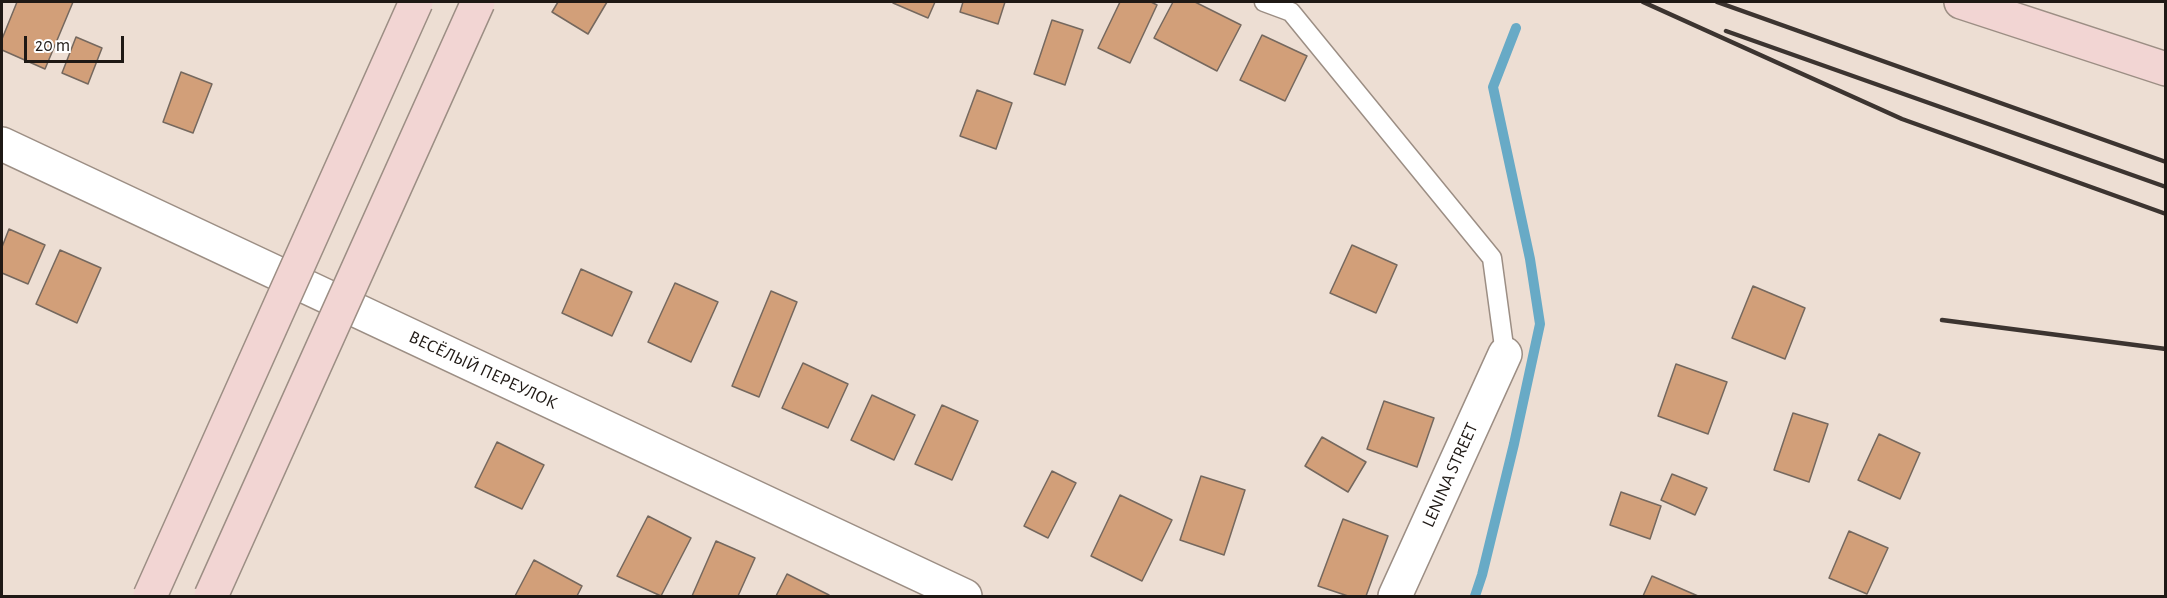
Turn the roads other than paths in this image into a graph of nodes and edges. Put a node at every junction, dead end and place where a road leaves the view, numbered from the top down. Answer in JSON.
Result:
{"nodes":[{"id":1,"x":416,"y":2,"type":"edge"},
{"id":2,"x":478,"y":2,"type":"edge"},
{"id":3,"x":1264,"y":2,"type":"edge"},
{"id":4,"x":1961,"y":2,"type":"edge"},
{"id":5,"x":2166,"y":69,"type":"edge"},
{"id":6,"x":2,"y":144,"type":"edge"},
{"id":7,"x":1505,"y":354,"type":"joint"},
{"id":8,"x":150,"y":597,"type":"edge"},
{"id":9,"x":211,"y":597,"type":"edge"},
{"id":10,"x":965,"y":597,"type":"edge"},
{"id":11,"x":1395,"y":597,"type":"edge"}],
"edges":[{"from":1,"to":8,"type":"main road","bridge":true},
{"from":2,"to":9,"type":"main road","bridge":true},
{"from":3,"to":7,"type":"lane"},
{"from":4,"to":5,"type":"main road"},
{"from":6,"to":10,"type":"street","name":"ВЕСЁЛЫЙ ПЕРЕУЛОК"},
{"from":7,"to":11,"type":"street","name":"LENINA STREET"}]}
